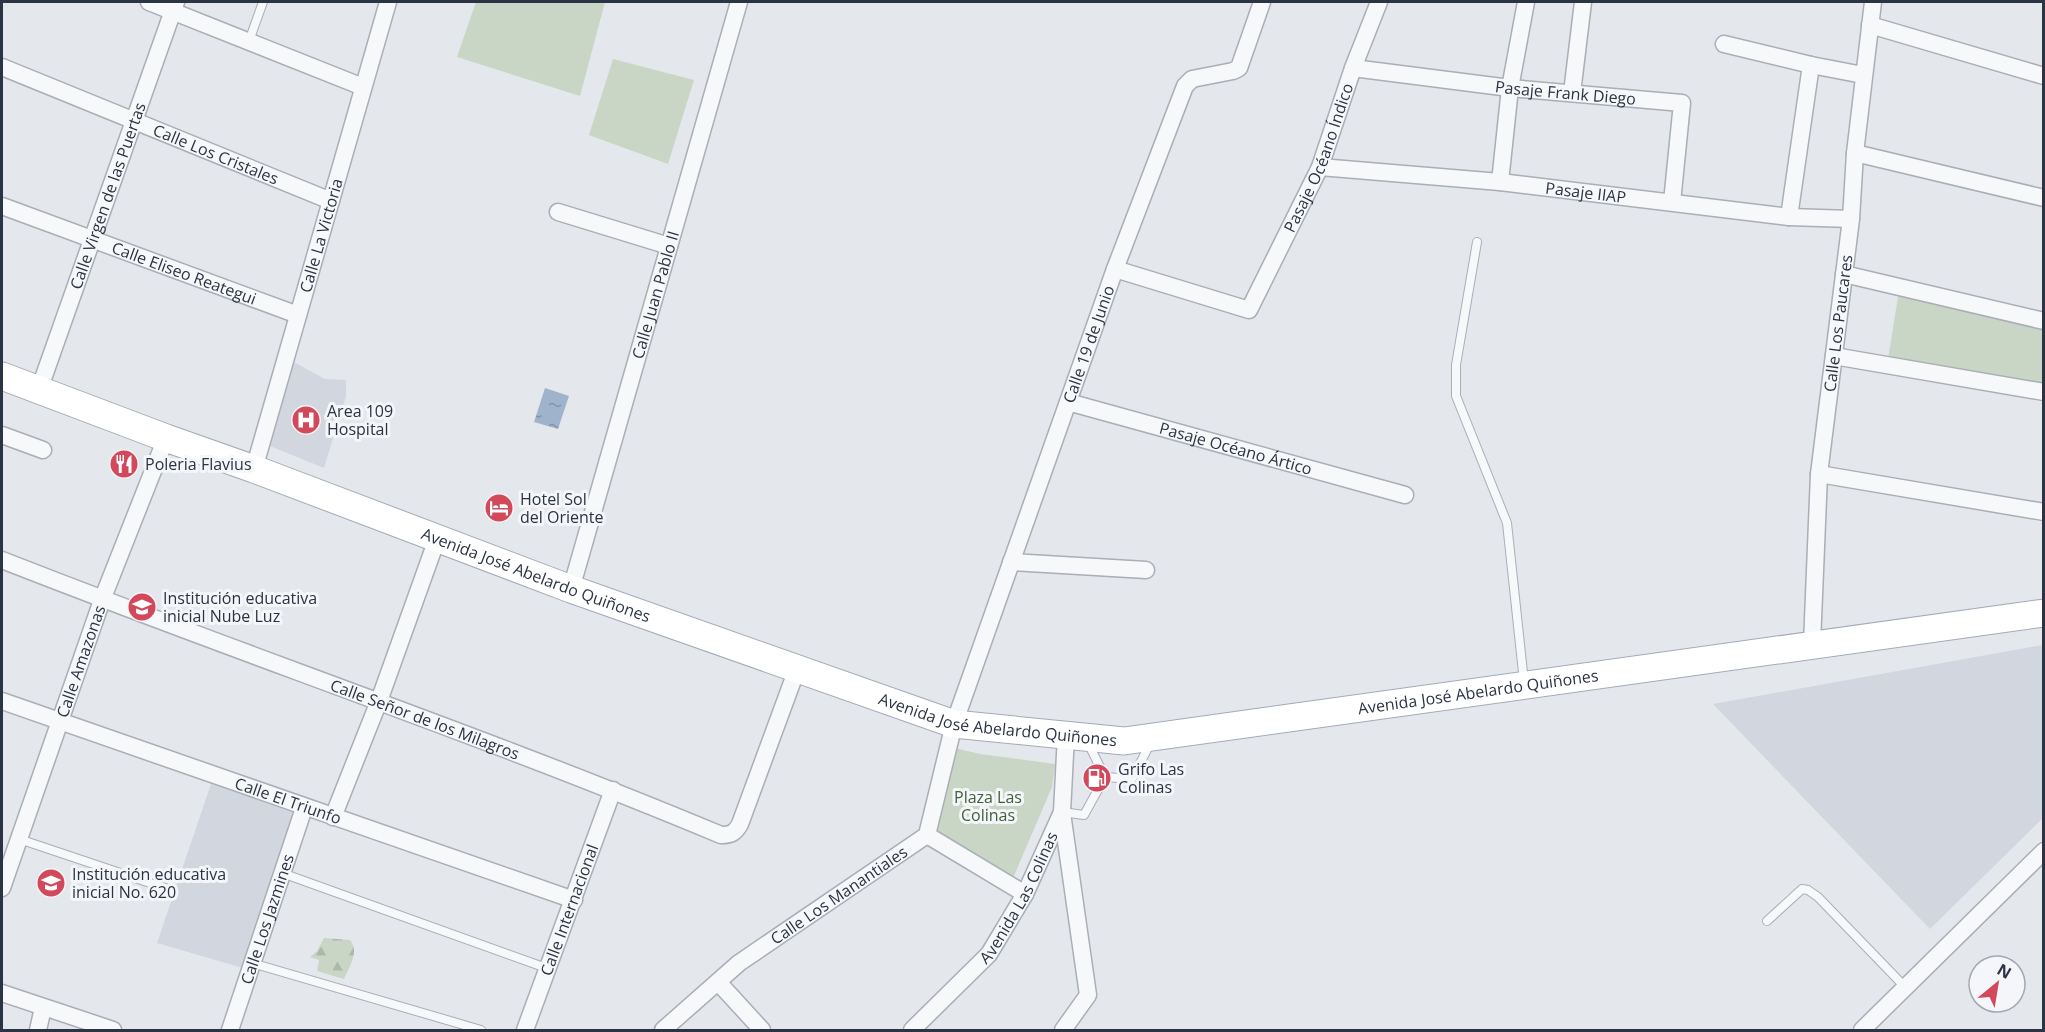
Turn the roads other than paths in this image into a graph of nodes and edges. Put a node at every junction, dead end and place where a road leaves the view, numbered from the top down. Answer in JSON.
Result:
{"nodes":[{"id":1,"x":149,"y":2,"type":"edge"},
{"id":2,"x":263,"y":2,"type":"edge"},
{"id":3,"x":388,"y":2,"type":"edge"},
{"id":4,"x":739,"y":2,"type":"edge"},
{"id":5,"x":1262,"y":2,"type":"edge"},
{"id":6,"x":1379,"y":2,"type":"edge"},
{"id":7,"x":1526,"y":2,"type":"edge"},
{"id":8,"x":1583,"y":2,"type":"edge"},
{"id":9,"x":1873,"y":2,"type":"edge"},
{"id":10,"x":174,"y":6,"type":"edge"},
{"id":11,"x":1870,"y":25,"type":"junction"},
{"id":12,"x":249,"y":41,"type":"junction"},
{"id":13,"x":1724,"y":44,"type":"dead end"},
{"id":14,"x":1811,"y":65,"type":"junction"},
{"id":15,"x":2,"y":68,"type":"edge"},
{"id":16,"x":1353,"y":68,"type":"junction"},
{"id":17,"x":1863,"y":75,"type":"junction"},
{"id":18,"x":2043,"y":76,"type":"edge"},
{"id":19,"x":363,"y":87,"type":"junction"},
{"id":20,"x":1510,"y":88,"type":"junction"},
{"id":21,"x":1572,"y":93,"type":"junction"},
{"id":22,"x":134,"y":121,"type":"junction"},
{"id":23,"x":1855,"y":153,"type":"junction"},
{"id":24,"x":1320,"y":167,"type":"junction"},
{"id":25,"x":1500,"y":182,"type":"junction"},
{"id":26,"x":2043,"y":198,"type":"edge"},
{"id":27,"x":331,"y":201,"type":"junction"},
{"id":28,"x":1672,"y":202,"type":"junction"},
{"id":29,"x":2,"y":206,"type":"edge"},
{"id":30,"x":558,"y":212,"type":"dead end"},
{"id":31,"x":1790,"y":217,"type":"junction"},
{"id":32,"x":1851,"y":219,"type":"junction"},
{"id":33,"x":92,"y":240,"type":"junction"},
{"id":34,"x":1477,"y":242,"type":"dead end"},
{"id":35,"x":669,"y":246,"type":"junction"},
{"id":36,"x":1115,"y":269,"type":"junction"},
{"id":37,"x":1844,"y":274,"type":"junction"},
{"id":38,"x":298,"y":315,"type":"junction"},
{"id":39,"x":2043,"y":321,"type":"edge"},
{"id":40,"x":1834,"y":356,"type":"junction"},
{"id":41,"x":2,"y":376,"type":"edge"},
{"id":42,"x":39,"y":390,"type":"junction"},
{"id":43,"x":2043,"y":392,"type":"edge"},
{"id":44,"x":1068,"y":402,"type":"junction"},
{"id":45,"x":2,"y":435,"type":"edge"},
{"id":46,"x":166,"y":438,"type":"junction"},
{"id":47,"x":43,"y":450,"type":"dead end"},
{"id":48,"x":254,"y":469,"type":"junction"},
{"id":49,"x":1819,"y":474,"type":"junction"},
{"id":50,"x":1405,"y":495,"type":"dead end"},
{"id":51,"x":2043,"y":512,"type":"edge"},
{"id":52,"x":437,"y":539,"type":"junction"},
{"id":53,"x":2,"y":560,"type":"edge"},
{"id":54,"x":1011,"y":562,"type":"junction"},
{"id":55,"x":1146,"y":570,"type":"dead end"},
{"id":56,"x":571,"y":589,"type":"junction"},
{"id":57,"x":102,"y":600,"type":"junction"},
{"id":58,"x":2043,"y":613,"type":"edge"},
{"id":59,"x":1812,"y":644,"type":"junction"},
{"id":60,"x":797,"y":669,"type":"junction"},
{"id":61,"x":1524,"y":686,"type":"junction"},
{"id":62,"x":2,"y":701,"type":"edge"},
{"id":63,"x":379,"y":701,"type":"junction"},
{"id":64,"x":58,"y":722,"type":"junction"},
{"id":65,"x":954,"y":724,"type":"junction"},
{"id":66,"x":1075,"y":736,"type":"junction"},
{"id":67,"x":1153,"y":737,"type":"junction"},
{"id":68,"x":1105,"y":777,"type":"junction"},
{"id":69,"x":613,"y":790,"type":"junction"},
{"id":70,"x":304,"y":808,"type":"junction"},
{"id":71,"x":1062,"y":813,"type":"junction"},
{"id":72,"x":333,"y":817,"type":"junction"},
{"id":73,"x":927,"y":835,"type":"junction"},
{"id":74,"x":20,"y":839,"type":"junction"},
{"id":75,"x":2043,"y":851,"type":"edge"},
{"id":76,"x":282,"y":873,"type":"junction"},
{"id":77,"x":2,"y":888,"type":"edge"},
{"id":78,"x":168,"y":889,"type":"dead end"},
{"id":79,"x":1025,"y":894,"type":"junction"},
{"id":80,"x":574,"y":900,"type":"junction"},
{"id":81,"x":1767,"y":921,"type":"dead end"},
{"id":82,"x":252,"y":963,"type":"junction"},
{"id":83,"x":549,"y":969,"type":"junction"},
{"id":84,"x":718,"y":982,"type":"junction"},
{"id":85,"x":1906,"y":988,"type":"junction"},
{"id":86,"x":2,"y":993,"type":"edge"},
{"id":87,"x":43,"y":1008,"type":"junction"},
{"id":88,"x":38,"y":1030,"type":"edge"},
{"id":89,"x":113,"y":1030,"type":"edge"},
{"id":90,"x":230,"y":1030,"type":"edge"},
{"id":91,"x":481,"y":1030,"type":"edge"},
{"id":92,"x":525,"y":1030,"type":"edge"},
{"id":93,"x":663,"y":1030,"type":"edge"},
{"id":94,"x":762,"y":1030,"type":"edge"},
{"id":95,"x":912,"y":1030,"type":"edge"},
{"id":96,"x":1063,"y":1030,"type":"edge"},
{"id":97,"x":1862,"y":1030,"type":"edge"}],
"edges":[{"from":1,"to":10,"type":"street"},
{"from":2,"to":12,"type":"lane"},
{"from":3,"to":19,"type":"street","name":"Calle La Victoria"},
{"from":4,"to":35,"type":"street","name":"Calle Juan Pablo II"},
{"from":5,"to":36,"type":"street","name":"Calle 19 de Junio"},
{"from":6,"to":16,"type":"street","name":"Pasaje Océano Índico"},
{"from":7,"to":20,"type":"street"},
{"from":8,"to":21,"type":"street"},
{"from":9,"to":11,"type":"street","name":"Calle Los Paucares"},
{"from":10,"to":12,"type":"street"},
{"from":10,"to":22,"type":"street","name":"Calle Virgen de las Puertas"},
{"from":11,"to":17,"type":"street","name":"Calle Los Paucares"},
{"from":11,"to":18,"type":"street"},
{"from":12,"to":19,"type":"street"},
{"from":13,"to":14,"type":"street"},
{"from":14,"to":17,"type":"street"},
{"from":14,"to":31,"type":"street"},
{"from":15,"to":22,"type":"street","name":"Calle Los Cristales"},
{"from":16,"to":20,"type":"street","name":"Pasaje Frank Diego"},
{"from":16,"to":24,"type":"street","name":"Pasaje Océano Índico"},
{"from":17,"to":23,"type":"street","name":"Calle Los Paucares"},
{"from":19,"to":27,"type":"street","name":"Calle La Victoria"},
{"from":20,"to":21,"type":"street","name":"Pasaje Frank Diego"},
{"from":20,"to":25,"type":"street"},
{"from":21,"to":28,"type":"street","name":"Pasaje Frank Diego"},
{"from":22,"to":27,"type":"street","name":"Calle Los Cristales"},
{"from":22,"to":33,"type":"street","name":"Calle Virgen de las Puertas"},
{"from":23,"to":26,"type":"street"},
{"from":23,"to":32,"type":"street","name":"Calle Los Paucares"},
{"from":24,"to":25,"type":"street","name":"Pasaje IIAP"},
{"from":24,"to":36,"type":"street","name":"Pasaje Océano Índico"},
{"from":25,"to":28,"type":"street","name":"Pasaje IIAP"},
{"from":27,"to":38,"type":"street","name":"Calle La Victoria"},
{"from":28,"to":31,"type":"street","name":"Pasaje IIAP"},
{"from":29,"to":33,"type":"street","name":"Calle Eliseo Reategui"},
{"from":30,"to":35,"type":"street"},
{"from":31,"to":32,"type":"street","name":"Pasaje IIAP"},
{"from":32,"to":37,"type":"street","name":"Calle Los Paucares"},
{"from":33,"to":38,"type":"street","name":"Calle Eliseo Reategui"},
{"from":33,"to":42,"type":"street","name":"Calle Virgen de las Puertas"},
{"from":34,"to":61,"type":"lane"},
{"from":35,"to":56,"type":"street","name":"Calle Juan Pablo II"},
{"from":36,"to":44,"type":"street","name":"Calle 19 de Junio"},
{"from":37,"to":39,"type":"street"},
{"from":37,"to":40,"type":"street","name":"Calle Los Paucares"},
{"from":38,"to":48,"type":"street","name":"Calle La Victoria"},
{"from":40,"to":43,"type":"street"},
{"from":40,"to":49,"type":"street","name":"Calle Los Paucares"},
{"from":41,"to":42,"type":"main road","name":"Avenida José Abelardo Quiñones"},
{"from":42,"to":46,"type":"main road","name":"Avenida José Abelardo Quiñones"},
{"from":44,"to":50,"type":"street","name":"Pasaje Océano Ártico"},
{"from":44,"to":54,"type":"street","name":"Calle 19 de Junio"},
{"from":45,"to":47,"type":"street"},
{"from":46,"to":48,"type":"main road","name":"Avenida José Abelardo Quiñones"},
{"from":46,"to":57,"type":"street","name":"Calle Amazonas"},
{"from":48,"to":52,"type":"main road","name":"Avenida José Abelardo Quiñones"},
{"from":49,"to":51,"type":"street"},
{"from":49,"to":59,"type":"street","name":"Calle Los Paucares"},
{"from":52,"to":56,"type":"main road","name":"Avenida José Abelardo Quiñones"},
{"from":52,"to":63,"type":"street"},
{"from":53,"to":57,"type":"street","name":"Calle Señor de los Milagros"},
{"from":54,"to":55,"type":"street"},
{"from":54,"to":65,"type":"street","name":"Calle 19 de Junio"},
{"from":56,"to":60,"type":"main road","name":"Avenida José Abelardo Quiñones"},
{"from":57,"to":63,"type":"street","name":"Calle Señor de los Milagros"},
{"from":57,"to":64,"type":"street","name":"Calle Amazonas"},
{"from":58,"to":59,"type":"main road","name":"Avenida José Abelardo Quiñones"},
{"from":59,"to":61,"type":"main road","name":"Avenida José Abelardo Quiñones"},
{"from":60,"to":65,"type":"main road","name":"Avenida José Abelardo Quiñones"},
{"from":60,"to":69,"type":"street","name":"Calle Señor de los Milagros"},
{"from":61,"to":67,"type":"main road","name":"Avenida José Abelardo Quiñones"},
{"from":62,"to":64,"type":"street","name":"Calle El Triunfo"},
{"from":63,"to":69,"type":"street","name":"Calle Señor de los Milagros"},
{"from":63,"to":72,"type":"street"},
{"from":64,"to":70,"type":"street","name":"Calle El Triunfo"},
{"from":64,"to":74,"type":"street","name":"Calle Amazonas"},
{"from":65,"to":66,"type":"main road","name":"Avenida José Abelardo Quiñones"},
{"from":65,"to":73,"type":"street"},
{"from":66,"to":67,"type":"main road","name":"Avenida José Abelardo Quiñones"},
{"from":66,"to":68,"type":"lane"},
{"from":66,"to":71,"type":"street","name":"Avenida Las Colinas"},
{"from":67,"to":68,"type":"lane"},
{"from":68,"to":71,"type":"lane"},
{"from":69,"to":80,"type":"street","name":"Calle Internacional"},
{"from":70,"to":72,"type":"street","name":"Calle El Triunfo"},
{"from":70,"to":76,"type":"street","name":"Calle Los Jazmines"},
{"from":71,"to":79,"type":"street","name":"Avenida Las Colinas"},
{"from":71,"to":96,"type":"street"},
{"from":72,"to":80,"type":"street","name":"Calle El Triunfo"},
{"from":73,"to":79,"type":"street"},
{"from":73,"to":84,"type":"street","name":"Calle Los Manantiales"},
{"from":74,"to":77,"type":"street","name":"Calle Amazonas"},
{"from":74,"to":78,"type":"lane"},
{"from":75,"to":85,"type":"street"},
{"from":76,"to":82,"type":"street","name":"Calle Los Jazmines"},
{"from":76,"to":83,"type":"lane"},
{"from":79,"to":95,"type":"street","name":"Avenida Las Colinas"},
{"from":80,"to":83,"type":"street","name":"Calle Internacional"},
{"from":81,"to":85,"type":"lane"},
{"from":82,"to":90,"type":"street","name":"Calle Los Jazmines"},
{"from":82,"to":91,"type":"lane"},
{"from":83,"to":92,"type":"street","name":"Calle Internacional"},
{"from":84,"to":93,"type":"street","name":"Calle Los Manantiales"},
{"from":84,"to":94,"type":"street"},
{"from":85,"to":97,"type":"street"},
{"from":86,"to":87,"type":"street"},
{"from":87,"to":88,"type":"street"},
{"from":87,"to":89,"type":"street"}]}
